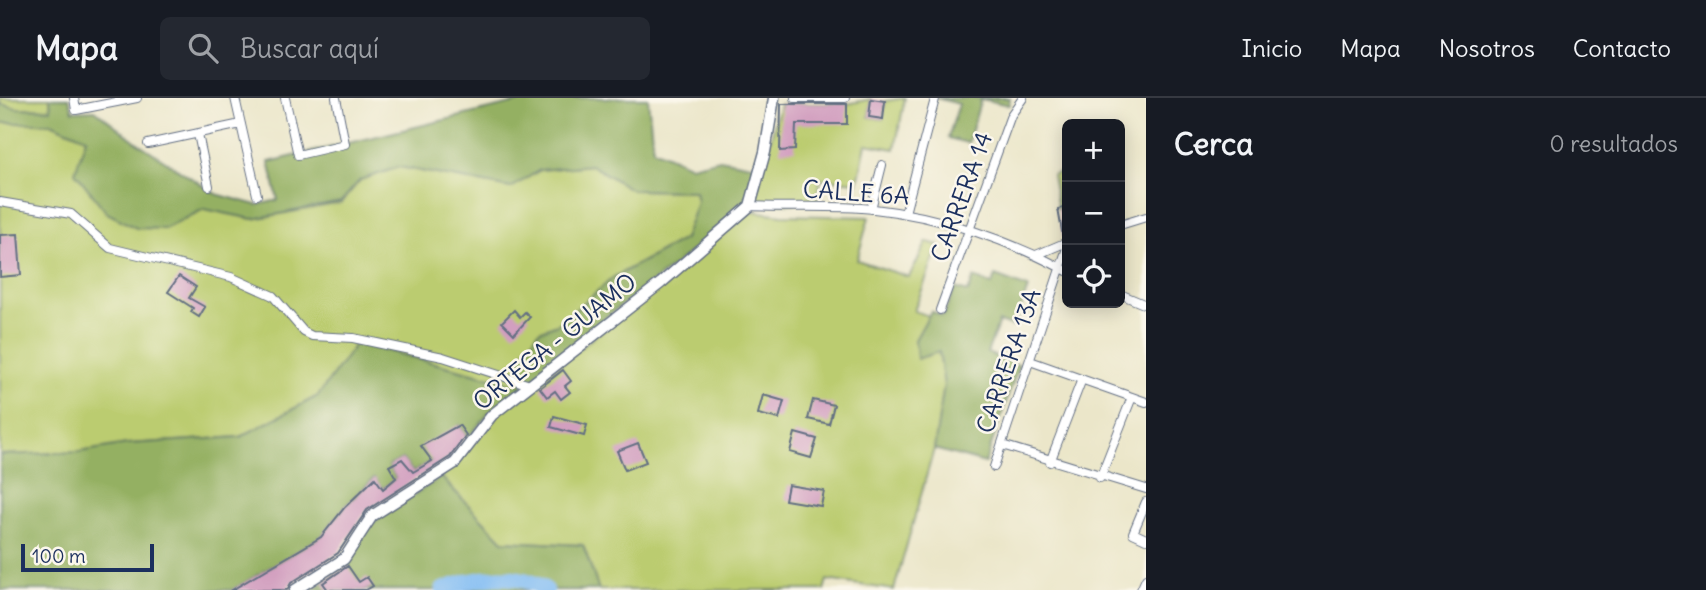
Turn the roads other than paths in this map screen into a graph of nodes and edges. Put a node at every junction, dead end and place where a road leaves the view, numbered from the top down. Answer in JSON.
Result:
{"nodes":[{"id":1,"x":74,"y":98,"type":"edge"},
{"id":2,"x":137,"y":98,"type":"edge"},
{"id":3,"x":235,"y":98,"type":"edge"},
{"id":4,"x":285,"y":98,"type":"edge"},
{"id":5,"x":336,"y":98,"type":"edge"},
{"id":6,"x":774,"y":98,"type":"edge"},
{"id":7,"x":796,"y":98,"type":"edge"},
{"id":8,"x":845,"y":98,"type":"edge"},
{"id":9,"x":1023,"y":98,"type":"edge"},
{"id":10,"x":935,"y":99,"type":"edge"},
{"id":11,"x":241,"y":124,"type":"junction"},
{"id":12,"x":198,"y":134,"type":"junction"},
{"id":13,"x":148,"y":144,"type":"dead end"},
{"id":14,"x":881,"y":165,"type":"dead end"},
{"id":15,"x":209,"y":186,"type":"dead end"},
{"id":16,"x":257,"y":195,"type":"dead end"},
{"id":17,"x":0,"y":202,"type":"edge"},
{"id":18,"x":750,"y":206,"type":"junction"},
{"id":19,"x":870,"y":209,"type":"junction"},
{"id":20,"x":905,"y":213,"type":"junction"},
{"id":21,"x":1146,"y":217,"type":"edge"},
{"id":22,"x":1125,"y":223,"type":"edge"},
{"id":23,"x":971,"y":231,"type":"junction"},
{"id":24,"x":1062,"y":244,"type":"edge"},
{"id":25,"x":1036,"y":255,"type":"junction"},
{"id":26,"x":1062,"y":268,"type":"edge"},
{"id":27,"x":1062,"y":274,"type":"edge"},
{"id":28,"x":1125,"y":296,"type":"edge"},
{"id":29,"x":1146,"y":305,"type":"edge"},
{"id":30,"x":940,"y":310,"type":"dead end"},
{"id":31,"x":1030,"y":361,"type":"junction"},
{"id":32,"x":1082,"y":379,"type":"junction"},
{"id":33,"x":530,"y":385,"type":"junction"},
{"id":34,"x":1132,"y":397,"type":"junction"},
{"id":35,"x":1146,"y":402,"type":"edge"},
{"id":36,"x":1002,"y":445,"type":"junction"},
{"id":37,"x":1050,"y":462,"type":"junction"},
{"id":38,"x":994,"y":467,"type":"dead end"},
{"id":39,"x":1100,"y":478,"type":"junction"},
{"id":40,"x":1146,"y":489,"type":"edge"},
{"id":41,"x":1146,"y":502,"type":"edge"},
{"id":42,"x":1146,"y":539,"type":"edge"},
{"id":43,"x":1146,"y":579,"type":"edge"},
{"id":44,"x":295,"y":590,"type":"edge"},
{"id":45,"x":1141,"y":590,"type":"edge"}],
"edges":[{"from":1,"to":2,"type":"street"},
{"from":3,"to":11,"type":"street"},
{"from":4,"to":5,"type":"street"},
{"from":6,"to":18,"type":"street"},
{"from":7,"to":8,"type":"street"},
{"from":9,"to":23,"type":"street","name":"CARRERA 14"},
{"from":10,"to":20,"type":"street"},
{"from":11,"to":12,"type":"street"},
{"from":11,"to":16,"type":"street"},
{"from":12,"to":13,"type":"street"},
{"from":12,"to":15,"type":"street"},
{"from":14,"to":19,"type":"street"},
{"from":17,"to":33,"type":"street"},
{"from":18,"to":19,"type":"street","name":"CALLE 6A"},
{"from":18,"to":33,"type":"street","name":"ORTEGA - GUAMO"},
{"from":19,"to":20,"type":"street","name":"CALLE 6A"},
{"from":20,"to":23,"type":"street","name":"CALLE 6A"},
{"from":21,"to":22,"type":"street"},
{"from":23,"to":25,"type":"street","name":"CALLE 6A"},
{"from":23,"to":30,"type":"street","name":"CARRERA 14"},
{"from":24,"to":25,"type":"street"},
{"from":25,"to":26,"type":"street","name":"CALLE 6A"},
{"from":27,"to":31,"type":"street","name":"CARRERA 13A"},
{"from":28,"to":29,"type":"street"},
{"from":31,"to":32,"type":"street"},
{"from":31,"to":36,"type":"street","name":"CARRERA 13A"},
{"from":32,"to":34,"type":"street"},
{"from":32,"to":37,"type":"street"},
{"from":33,"to":44,"type":"street","name":"ORTEGA - GUAMO"},
{"from":34,"to":35,"type":"street"},
{"from":34,"to":39,"type":"street"},
{"from":36,"to":37,"type":"street"},
{"from":36,"to":38,"type":"street","name":"CARRERA 13A"},
{"from":37,"to":39,"type":"street"},
{"from":39,"to":40,"type":"street"},
{"from":41,"to":42,"type":"street"},
{"from":43,"to":45,"type":"street"}]}
